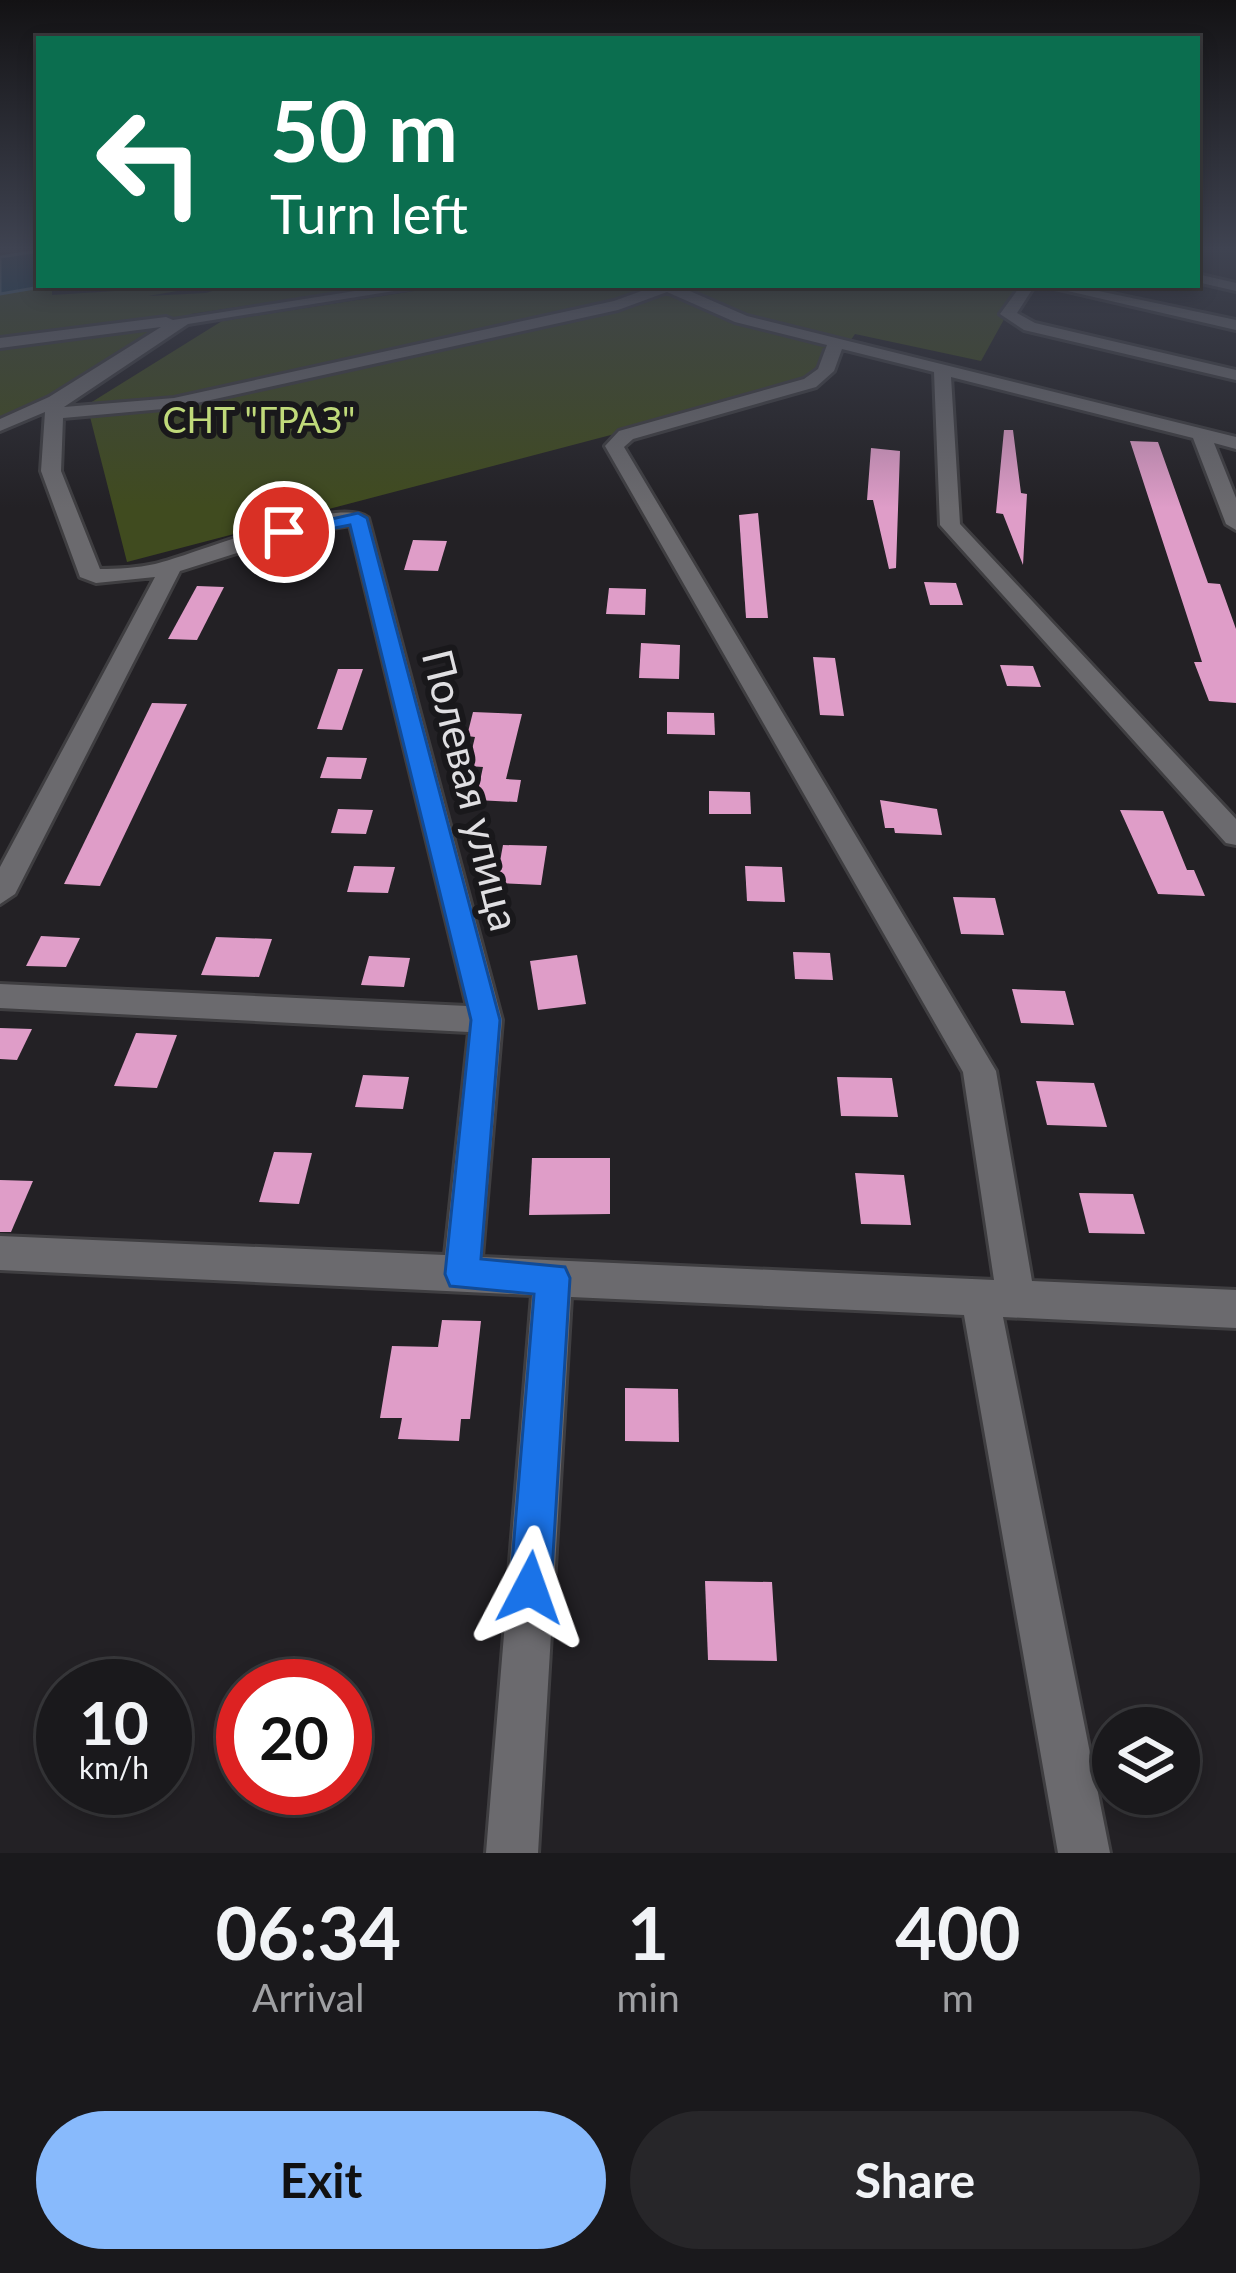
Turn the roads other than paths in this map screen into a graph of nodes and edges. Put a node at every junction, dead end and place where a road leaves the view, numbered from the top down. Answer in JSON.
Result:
{"nodes":[{"id":1,"x":68,"y":334,"type":"edge"},
{"id":2,"x":163,"y":334,"type":"edge"},
{"id":3,"x":487,"y":334,"type":"edge"},
{"id":4,"x":803,"y":334,"type":"edge"},
{"id":5,"x":1062,"y":334,"type":"edge"},
{"id":6,"x":836,"y":342,"type":"junction"},
{"id":7,"x":0,"y":343,"type":"edge"},
{"id":8,"x":942,"y":368,"type":"junction"},
{"id":9,"x":1236,"y":375,"type":"edge"},
{"id":10,"x":55,"y":407,"type":"junction"},
{"id":11,"x":0,"y":426,"type":"edge"},
{"id":12,"x":1201,"y":434,"type":"junction"},
{"id":13,"x":1236,"y":443,"type":"edge"},
{"id":14,"x":1236,"y":524,"type":"edge"},
{"id":15,"x":173,"y":564,"type":"junction"},
{"id":16,"x":1236,"y":836,"type":"edge"},
{"id":17,"x":0,"y":894,"type":"edge"},
{"id":18,"x":0,"y":996,"type":"edge"},
{"id":19,"x":486,"y":1020,"type":"junction"},
{"id":20,"x":0,"y":1253,"type":"edge"},
{"id":21,"x":462,"y":1274,"type":"junction"},
{"id":22,"x":553,"y":1278,"type":"junction"},
{"id":23,"x":998,"y":1298,"type":"junction"},
{"id":24,"x":1236,"y":1309,"type":"edge"},
{"id":25,"x":512,"y":1853,"type":"edge"},
{"id":26,"x":1084,"y":1853,"type":"edge"}],
"edges":[{"from":1,"to":7,"type":"street"},
{"from":2,"to":10,"type":"street"},
{"from":3,"to":10,"type":"street"},
{"from":4,"to":6,"type":"street"},
{"from":5,"to":9,"type":"street"},
{"from":6,"to":8,"type":"street"},
{"from":6,"to":23,"type":"street"},
{"from":8,"to":12,"type":"street"},
{"from":8,"to":16,"type":"street"},
{"from":10,"to":11,"type":"street"},
{"from":10,"to":15,"type":"street"},
{"from":12,"to":13,"type":"street"},
{"from":12,"to":14,"type":"street"},
{"from":15,"to":17,"type":"street"},
{"from":15,"to":19,"type":"street","name":"Полевая улица"},
{"from":18,"to":19,"type":"street"},
{"from":19,"to":21,"type":"street","name":"Полевая улица"},
{"from":20,"to":21,"type":"street"},
{"from":21,"to":22,"type":"street"},
{"from":22,"to":23,"type":"street"},
{"from":22,"to":25,"type":"street"},
{"from":23,"to":24,"type":"street"},
{"from":23,"to":26,"type":"street"}]}
